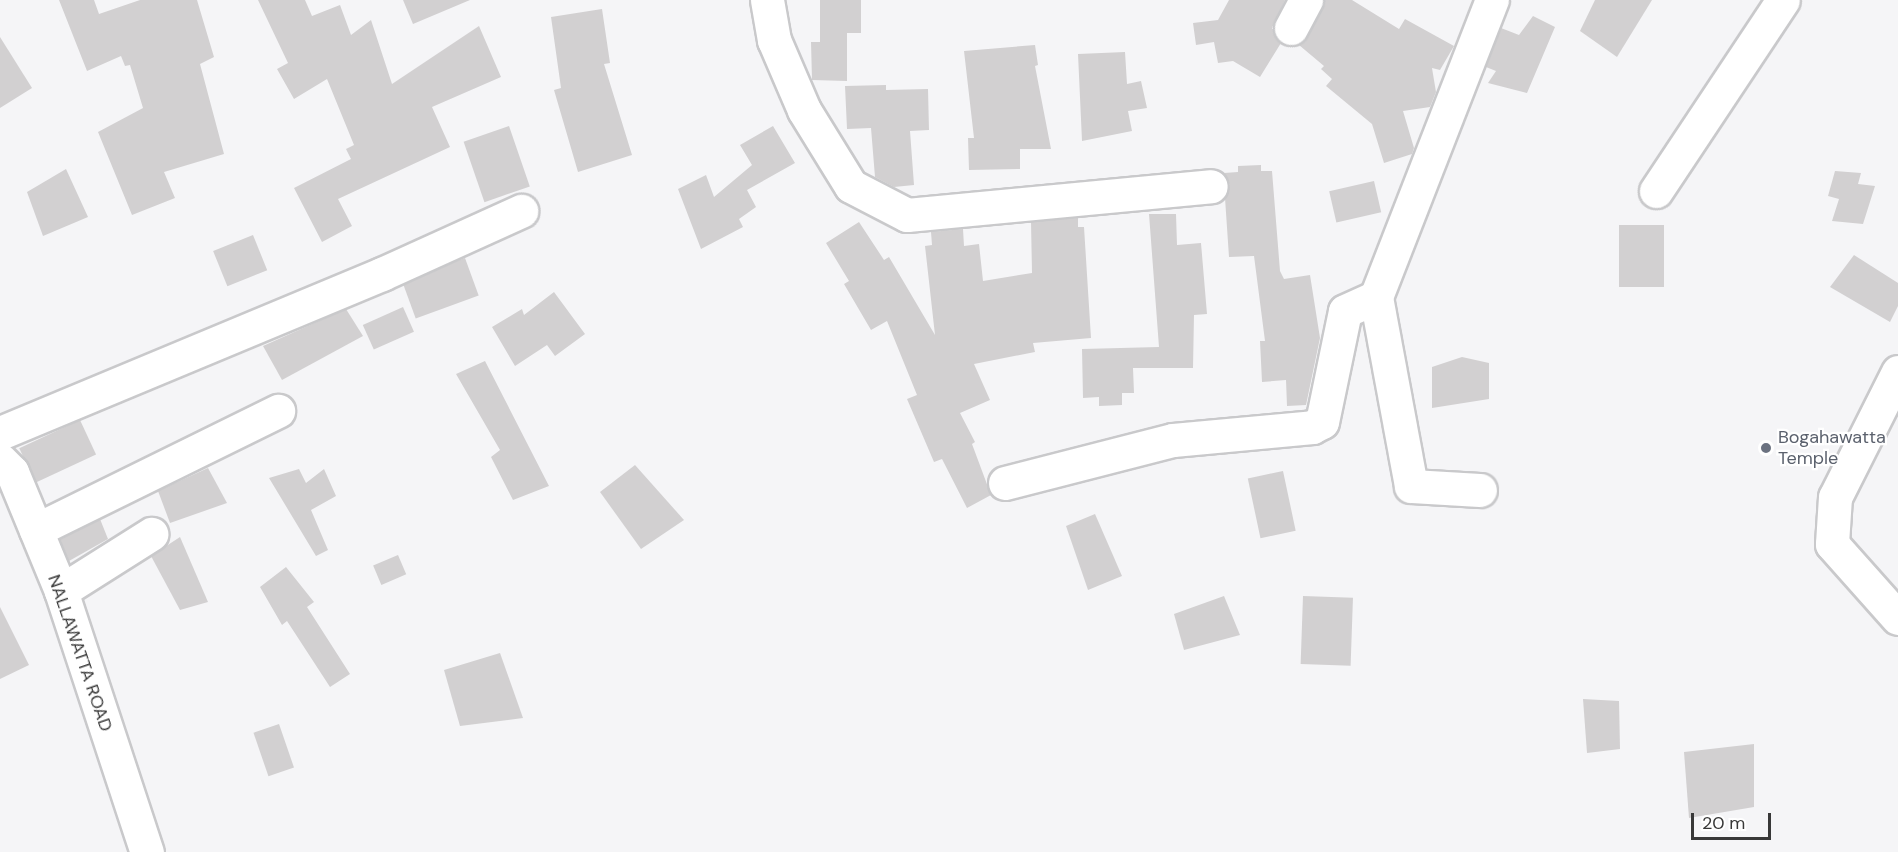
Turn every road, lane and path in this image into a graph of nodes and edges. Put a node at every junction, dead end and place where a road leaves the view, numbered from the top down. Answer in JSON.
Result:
{"nodes":[{"id":1,"x":767,"y":0,"type":"edge"},
{"id":2,"x":1492,"y":0,"type":"edge"},
{"id":3,"x":1783,"y":0,"type":"edge"},
{"id":4,"x":1211,"y":186,"type":"dead end"},
{"id":5,"x":1656,"y":191,"type":"dead end"},
{"id":6,"x":521,"y":211,"type":"dead end"},
{"id":7,"x":1376,"y":297,"type":"junction"},
{"id":8,"x":1898,"y":372,"type":"edge"},
{"id":9,"x":278,"y":411,"type":"dead end"},
{"id":10,"x":0,"y":433,"type":"edge"},
{"id":11,"x":0,"y":460,"type":"edge"},
{"id":12,"x":1005,"y":483,"type":"dead end"},
{"id":13,"x":1480,"y":490,"type":"dead end"},
{"id":14,"x":36,"y":530,"type":"junction"},
{"id":15,"x":151,"y":534,"type":"dead end"},
{"id":16,"x":61,"y":591,"type":"junction"},
{"id":17,"x":1898,"y":618,"type":"edge"},
{"id":18,"x":147,"y":852,"type":"edge"}],
"edges":[{"from":1,"to":4,"type":"street"},
{"from":2,"to":7,"type":"street"},
{"from":3,"to":5,"type":"street"},
{"from":6,"to":10,"type":"street"},
{"from":7,"to":12,"type":"street"},
{"from":7,"to":13,"type":"street"},
{"from":8,"to":17,"type":"street"},
{"from":9,"to":14,"type":"street"},
{"from":11,"to":14,"type":"street","name":"NALLAWATTA ROAD"},
{"from":14,"to":16,"type":"street","name":"NALLAWATTA ROAD"},
{"from":15,"to":16,"type":"street"},
{"from":16,"to":18,"type":"street","name":"NALLAWATTA ROAD"}]}
